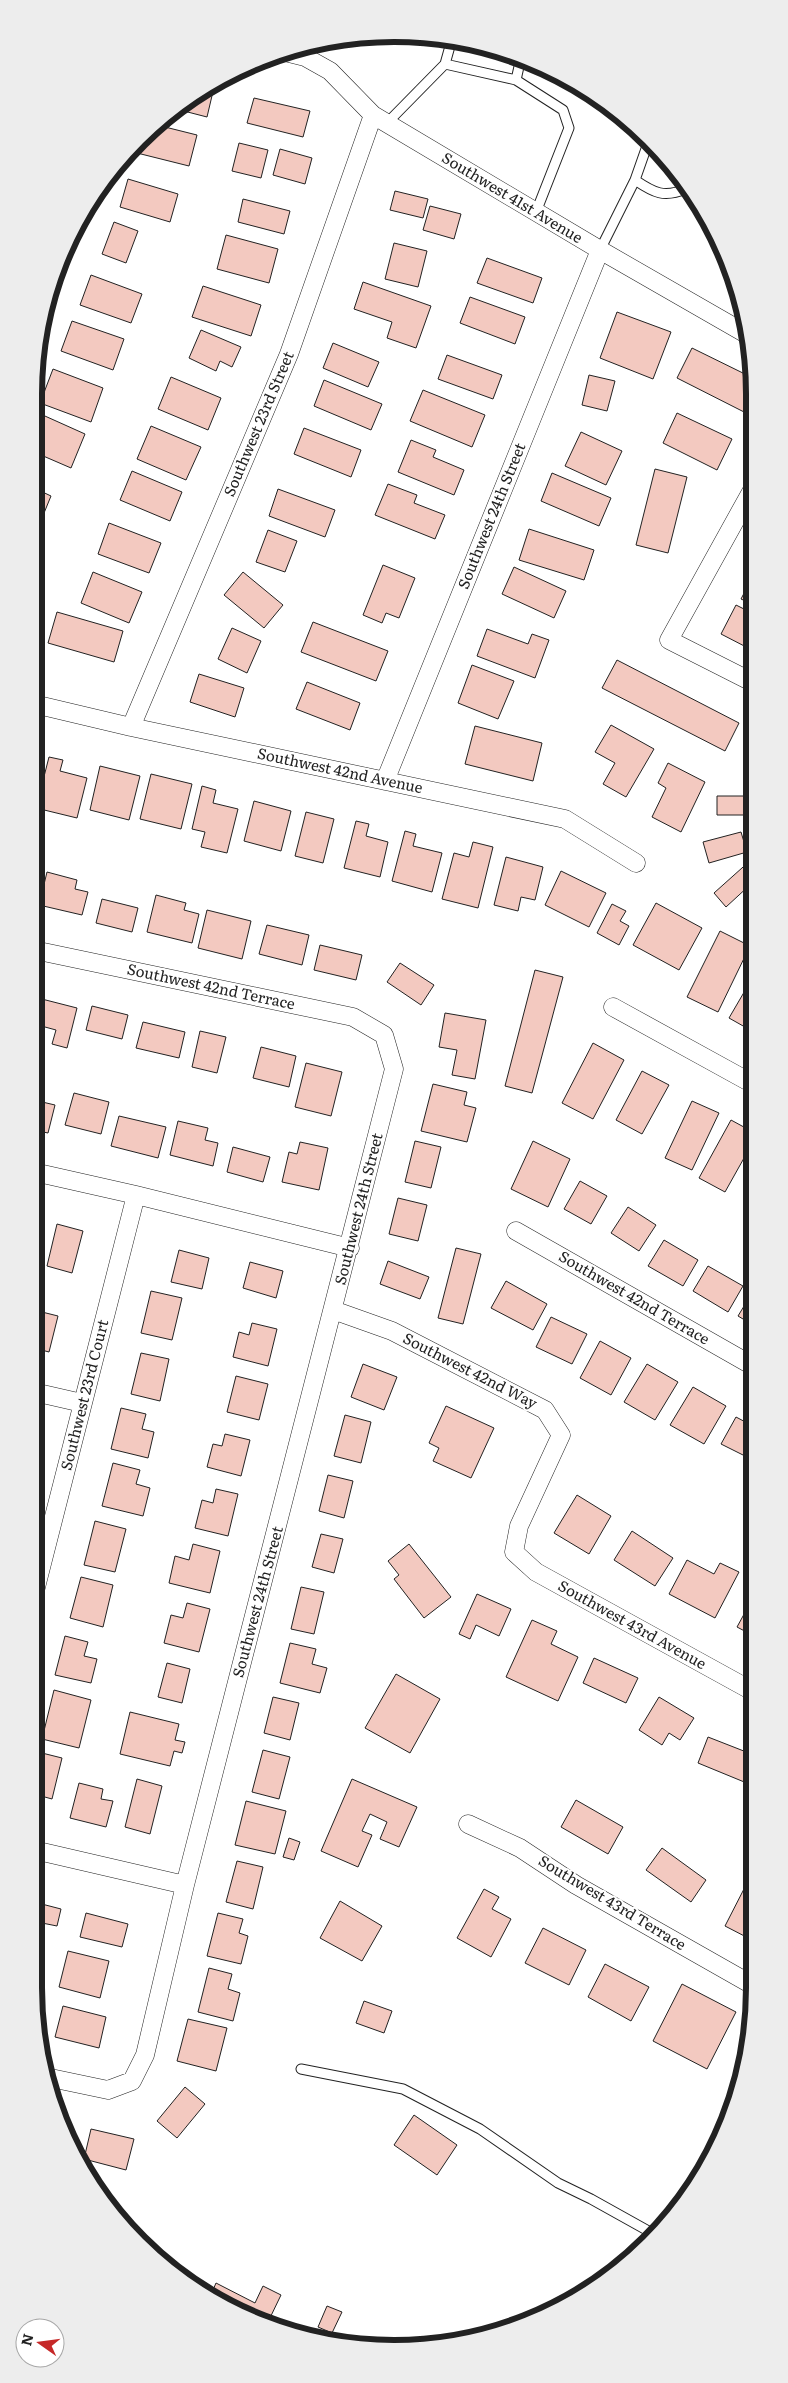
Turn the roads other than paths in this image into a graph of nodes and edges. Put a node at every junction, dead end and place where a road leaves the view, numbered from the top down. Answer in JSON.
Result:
{"nodes":[{"id":1,"x":450,"y":47,"type":"edge"},
{"id":2,"x":299,"y":55,"type":"edge"},
{"id":3,"x":445,"y":64,"type":"junction"},
{"id":4,"x":519,"y":65,"type":"edge"},
{"id":5,"x":516,"y":80,"type":"junction"},
{"id":6,"x":380,"y":118,"type":"junction"},
{"id":7,"x":646,"y":148,"type":"edge"},
{"id":8,"x":635,"y":180,"type":"junction"},
{"id":9,"x":681,"y":191,"type":"edge"},
{"id":10,"x":536,"y":212,"type":"junction"},
{"id":11,"x":600,"y":250,"type":"junction"},
{"id":12,"x":740,"y":330,"type":"edge"},
{"id":13,"x":746,"y":501,"type":"edge"},
{"id":14,"x":746,"y":679,"type":"edge"},
{"id":15,"x":42,"y":706,"type":"edge"},
{"id":16,"x":131,"y":727,"type":"junction"},
{"id":17,"x":385,"y":781,"type":"junction"},
{"id":18,"x":636,"y":863,"type":"dead end"},
{"id":19,"x":42,"y":952,"type":"edge"},
{"id":20,"x":613,"y":1007,"type":"dead end"},
{"id":21,"x":384,"y":1035,"type":"joint"},
{"id":22,"x":746,"y":1081,"type":"edge"},
{"id":23,"x":42,"y":1174,"type":"edge"},
{"id":24,"x":136,"y":1195,"type":"junction"},
{"id":25,"x":516,"y":1231,"type":"dead end"},
{"id":26,"x":350,"y":1248,"type":"junction"},
{"id":27,"x":334,"y":1310,"type":"junction"},
{"id":28,"x":746,"y":1362,"type":"edge"},
{"id":29,"x":42,"y":1394,"type":"edge"},
{"id":30,"x":82,"y":1403,"type":"junction"},
{"id":31,"x":514,"y":1552,"type":"joint"},
{"id":32,"x":42,"y":1563,"type":"edge"},
{"id":33,"x":746,"y":1688,"type":"edge"},
{"id":34,"x":468,"y":1824,"type":"dead end"},
{"id":35,"x":42,"y":1852,"type":"edge"},
{"id":36,"x":184,"y":1884,"type":"junction"},
{"id":37,"x":746,"y":1981,"type":"edge"},
{"id":38,"x":301,"y":2069,"type":"dead end"},
{"id":39,"x":54,"y":2079,"type":"edge"},
{"id":40,"x":649,"y":2231,"type":"edge"}],
"edges":[{"from":1,"to":3,"type":"lane"},
{"from":2,"to":6,"type":"street","name":"Southwest 41st Avenue"},
{"from":3,"to":5,"type":"lane"},
{"from":3,"to":6,"type":"lane"},
{"from":4,"to":5,"type":"lane"},
{"from":5,"to":10,"type":"lane"},
{"from":6,"to":10,"type":"street","name":"Southwest 41st Avenue"},
{"from":6,"to":16,"type":"street","name":"Southwest 23rd Street"},
{"from":7,"to":8,"type":"lane"},
{"from":8,"to":9,"type":"lane"},
{"from":8,"to":11,"type":"lane"},
{"from":10,"to":11,"type":"street","name":"Southwest 41st Avenue"},
{"from":11,"to":12,"type":"street","name":"Southwest 41st Avenue"},
{"from":11,"to":17,"type":"street","name":"Southwest 24th Street"},
{"from":13,"to":14,"type":"street"},
{"from":15,"to":16,"type":"street","name":"Southwest 42nd Avenue"},
{"from":16,"to":17,"type":"street","name":"Southwest 42nd Avenue"},
{"from":17,"to":18,"type":"street","name":"Southwest 42nd Avenue"},
{"from":19,"to":21,"type":"street","name":"Southwest 42nd Terrace"},
{"from":20,"to":22,"type":"street"},
{"from":21,"to":26,"type":"street","name":"Southwest 24th Street"},
{"from":23,"to":24,"type":"street"},
{"from":24,"to":26,"type":"street"},
{"from":24,"to":30,"type":"street","name":"Southwest 23rd Court"},
{"from":25,"to":28,"type":"street","name":"Southwest 42nd Terrace"},
{"from":26,"to":27,"type":"street","name":"Southwest 24th Street"},
{"from":27,"to":31,"type":"street","name":"Southwest 42nd Way"},
{"from":27,"to":36,"type":"street","name":"Southwest 24th Street"},
{"from":29,"to":30,"type":"street"},
{"from":30,"to":32,"type":"street","name":"Southwest 23rd Court"},
{"from":31,"to":33,"type":"street","name":"Southwest 43rd Avenue"},
{"from":34,"to":37,"type":"street","name":"Southwest 43rd Terrace"},
{"from":35,"to":36,"type":"street"},
{"from":36,"to":39,"type":"street","name":"Southwest 24th Street"},
{"from":38,"to":40,"type":"lane"}]}
